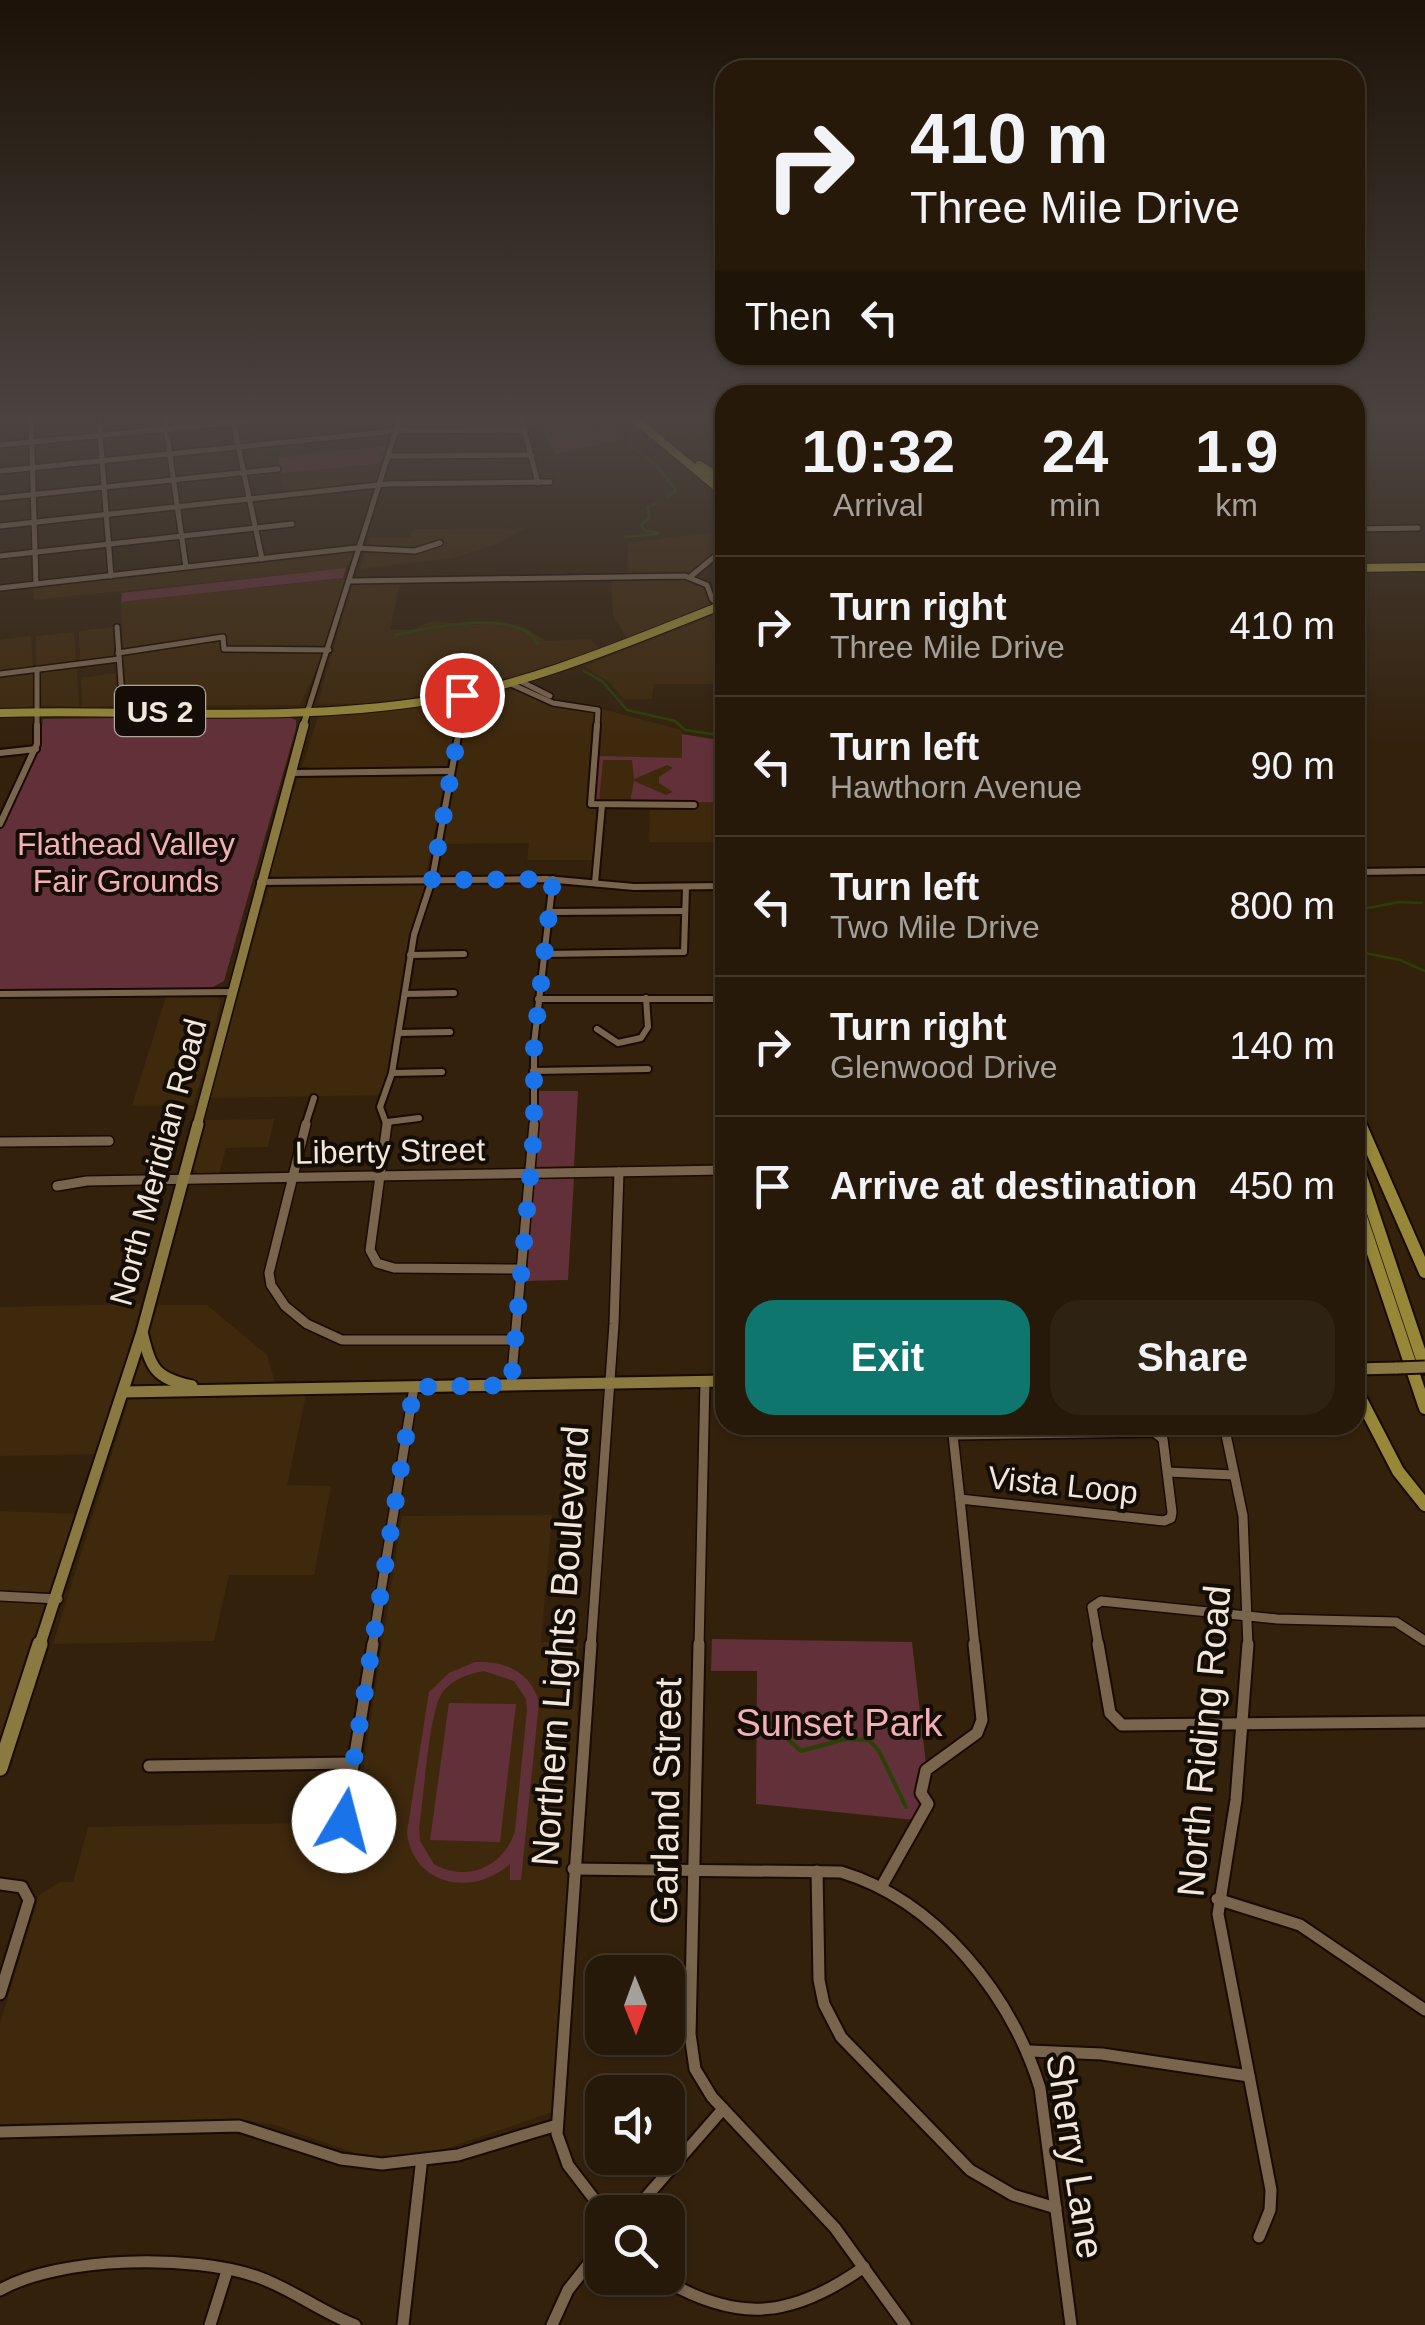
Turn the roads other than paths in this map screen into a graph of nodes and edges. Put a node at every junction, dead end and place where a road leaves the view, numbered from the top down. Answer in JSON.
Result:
{"nodes":[{"id":1,"x":255,"y":529,"type":"edge"},
{"id":2,"x":34,"y":530,"type":"edge"},
{"id":3,"x":109,"y":530,"type":"edge"},
{"id":4,"x":183,"y":530,"type":"edge"},
{"id":5,"x":250,"y":530,"type":"edge"},
{"id":6,"x":367,"y":530,"type":"edge"},
{"id":7,"x":184,"y":536,"type":"junction"},
{"id":8,"x":440,"y":543,"type":"dead end"},
{"id":9,"x":110,"y":544,"type":"junction"},
{"id":10,"x":362,"y":548,"type":"junction"},
{"id":11,"x":36,"y":552,"type":"junction"},
{"id":12,"x":0,"y":556,"type":"edge"},
{"id":13,"x":715,"y":556,"type":"edge"},
{"id":14,"x":262,"y":559,"type":"junction"},
{"id":15,"x":186,"y":567,"type":"junction"},
{"id":16,"x":1365,"y":568,"type":"edge"},
{"id":17,"x":1425,"y":568,"type":"edge"},
{"id":18,"x":111,"y":576,"type":"junction"},
{"id":19,"x":690,"y":577,"type":"junction"},
{"id":20,"x":350,"y":580,"type":"junction"},
{"id":21,"x":36,"y":584,"type":"junction"},
{"id":22,"x":0,"y":588,"type":"edge"},
{"id":23,"x":715,"y":600,"type":"edge"},
{"id":24,"x":715,"y":609,"type":"edge"},
{"id":25,"x":117,"y":627,"type":"dead end"},
{"id":26,"x":329,"y":650,"type":"junction"},
{"id":27,"x":119,"y":656,"type":"junction"},
{"id":28,"x":37,"y":669,"type":"junction"},
{"id":29,"x":0,"y":674,"type":"edge"},
{"id":30,"x":516,"y":682,"type":"junction"},
{"id":31,"x":462,"y":695,"type":"junction"},
{"id":32,"x":564,"y":702,"type":"junction"},
{"id":33,"x":308,"y":710,"type":"junction"},
{"id":34,"x":38,"y":712,"type":"junction"},
{"id":35,"x":123,"y":712,"type":"junction"},
{"id":36,"x":0,"y":713,"type":"edge"},
{"id":37,"x":36,"y":749,"type":"junction"},
{"id":38,"x":0,"y":753,"type":"edge"},
{"id":39,"x":451,"y":772,"type":"junction"},
{"id":40,"x":292,"y":773,"type":"junction"},
{"id":41,"x":13,"y":797,"type":"junction"},
{"id":42,"x":0,"y":799,"type":"edge"},
{"id":43,"x":602,"y":805,"type":"junction"},
{"id":44,"x":694,"y":805,"type":"dead end"},
{"id":45,"x":0,"y":824,"type":"edge"},
{"id":46,"x":1425,"y":871,"type":"edge"},
{"id":47,"x":1365,"y":872,"type":"edge"},
{"id":48,"x":553,"y":879,"type":"junction"},
{"id":49,"x":432,"y":880,"type":"junction"},
{"id":50,"x":260,"y":882,"type":"junction"},
{"id":51,"x":595,"y":882,"type":"junction"},
{"id":52,"x":686,"y":886,"type":"junction"},
{"id":53,"x":715,"y":886,"type":"edge"},
{"id":54,"x":684,"y":911,"type":"junction"},
{"id":55,"x":550,"y":912,"type":"junction"},
{"id":56,"x":464,"y":954,"type":"dead end"},
{"id":57,"x":543,"y":954,"type":"junction"},
{"id":58,"x":410,"y":955,"type":"junction"},
{"id":59,"x":230,"y":992,"type":"junction"},
{"id":60,"x":454,"y":993,"type":"dead end"},
{"id":61,"x":0,"y":994,"type":"edge"},
{"id":62,"x":405,"y":994,"type":"junction"},
{"id":63,"x":646,"y":998,"type":"junction"},
{"id":64,"x":538,"y":999,"type":"junction"},
{"id":65,"x":715,"y":999,"type":"edge"},
{"id":66,"x":597,"y":1029,"type":"dead end"},
{"id":67,"x":399,"y":1032,"type":"junction"},
{"id":68,"x":450,"y":1032,"type":"dead end"},
{"id":69,"x":648,"y":1070,"type":"dead end"},
{"id":70,"x":533,"y":1071,"type":"junction"},
{"id":71,"x":392,"y":1072,"type":"junction"},
{"id":72,"x":442,"y":1072,"type":"dead end"},
{"id":73,"x":314,"y":1098,"type":"dead end"},
{"id":74,"x":419,"y":1118,"type":"dead end"},
{"id":75,"x":387,"y":1122,"type":"junction"},
{"id":76,"x":1365,"y":1135,"type":"edge"},
{"id":77,"x":108,"y":1141,"type":"dead end"},
{"id":78,"x":0,"y":1142,"type":"edge"},
{"id":79,"x":715,"y":1170,"type":"edge"},
{"id":80,"x":619,"y":1172,"type":"junction"},
{"id":81,"x":531,"y":1174,"type":"junction"},
{"id":82,"x":382,"y":1177,"type":"junction"},
{"id":83,"x":291,"y":1178,"type":"junction"},
{"id":84,"x":183,"y":1179,"type":"junction"},
{"id":85,"x":56,"y":1186,"type":"dead end"},
{"id":86,"x":1365,"y":1189,"type":"edge"},
{"id":87,"x":1365,"y":1229,"type":"edge"},
{"id":88,"x":522,"y":1269,"type":"junction"},
{"id":89,"x":1425,"y":1272,"type":"edge"},
{"id":90,"x":142,"y":1332,"type":"junction"},
{"id":91,"x":516,"y":1340,"type":"junction"},
{"id":92,"x":1425,"y":1368,"type":"edge"},
{"id":93,"x":1365,"y":1369,"type":"edge"},
{"id":94,"x":705,"y":1382,"type":"junction"},
{"id":95,"x":715,"y":1382,"type":"edge"},
{"id":96,"x":609,"y":1383,"type":"junction"},
{"id":97,"x":511,"y":1385,"type":"junction"},
{"id":98,"x":414,"y":1387,"type":"junction"},
{"id":99,"x":219,"y":1390,"type":"junction"},
{"id":100,"x":124,"y":1392,"type":"junction"},
{"id":101,"x":1365,"y":1407,"type":"edge"},
{"id":102,"x":1425,"y":1408,"type":"edge"},
{"id":103,"x":953,"y":1435,"type":"edge"},
{"id":104,"x":1158,"y":1435,"type":"edge"},
{"id":105,"x":1226,"y":1435,"type":"edge"},
{"id":106,"x":1168,"y":1472,"type":"junction"},
{"id":107,"x":1234,"y":1475,"type":"junction"},
{"id":108,"x":957,"y":1499,"type":"junction"},
{"id":109,"x":1425,"y":1504,"type":"edge"},
{"id":110,"x":0,"y":1596,"type":"edge"},
{"id":111,"x":58,"y":1599,"type":"junction"},
{"id":112,"x":1248,"y":1616,"type":"junction"},
{"id":113,"x":1425,"y":1642,"type":"edge"},
{"id":114,"x":1425,"y":1722,"type":"edge"},
{"id":115,"x":1241,"y":1724,"type":"junction"},
{"id":116,"x":352,"y":1763,"type":"junction"},
{"id":117,"x":149,"y":1766,"type":"dead end"},
{"id":118,"x":0,"y":1768,"type":"edge"},
{"id":119,"x":344,"y":1821,"type":"dead end"},
{"id":120,"x":573,"y":1870,"type":"junction"},
{"id":121,"x":694,"y":1870,"type":"junction"},
{"id":122,"x":817,"y":1871,"type":"junction"},
{"id":123,"x":0,"y":1884,"type":"edge"},
{"id":124,"x":883,"y":1884,"type":"junction"},
{"id":125,"x":1218,"y":1899,"type":"junction"},
{"id":126,"x":0,"y":1994,"type":"edge"},
{"id":127,"x":1425,"y":2010,"type":"edge"},
{"id":128,"x":1030,"y":2051,"type":"junction"},
{"id":129,"x":1249,"y":2076,"type":"junction"},
{"id":130,"x":723,"y":2110,"type":"junction"},
{"id":131,"x":557,"y":2125,"type":"junction"},
{"id":132,"x":0,"y":2132,"type":"edge"},
{"id":133,"x":421,"y":2166,"type":"junction"},
{"id":134,"x":591,"y":2195,"type":"edge"},
{"id":135,"x":648,"y":2195,"type":"edge"},
{"id":136,"x":1056,"y":2208,"type":"junction"},
{"id":137,"x":1259,"y":2237,"type":"dead end"},
{"id":138,"x":864,"y":2266,"type":"junction"},
{"id":139,"x":585,"y":2268,"type":"edge"},
{"id":140,"x":227,"y":2271,"type":"junction"},
{"id":141,"x":0,"y":2290,"type":"edge"},
{"id":142,"x":677,"y":2295,"type":"edge"},
{"id":143,"x":702,"y":2314,"type":"dead end"},
{"id":144,"x":730,"y":2322,"type":"dead end"},
{"id":145,"x":210,"y":2325,"type":"edge"},
{"id":146,"x":355,"y":2325,"type":"edge"},
{"id":147,"x":402,"y":2325,"type":"edge"},
{"id":148,"x":552,"y":2325,"type":"edge"},
{"id":149,"x":905,"y":2325,"type":"edge"},
{"id":150,"x":1071,"y":2325,"type":"edge"}],
"edges":[{"from":1,"to":14,"type":"street"},
{"from":2,"to":11,"type":"street"},
{"from":3,"to":9,"type":"street"},
{"from":4,"to":7,"type":"street"},
{"from":5,"to":7,"type":"street"},
{"from":6,"to":10,"type":"street","name":"North Meridian Road"},
{"from":7,"to":9,"type":"street"},
{"from":7,"to":15,"type":"street"},
{"from":8,"to":10,"type":"street"},
{"from":9,"to":11,"type":"street"},
{"from":9,"to":18,"type":"street"},
{"from":10,"to":14,"type":"street"},
{"from":10,"to":20,"type":"street","name":"North Meridian Road"},
{"from":11,"to":12,"type":"street"},
{"from":11,"to":21,"type":"street"},
{"from":13,"to":19,"type":"street"},
{"from":14,"to":15,"type":"street"},
{"from":15,"to":18,"type":"street"},
{"from":16,"to":17,"type":"highway"},
{"from":18,"to":21,"type":"street"},
{"from":19,"to":20,"type":"street"},
{"from":19,"to":23,"type":"street"},
{"from":20,"to":26,"type":"street","name":"North Meridian Road"},
{"from":21,"to":22,"type":"street"},
{"from":24,"to":30,"type":"highway","number":"US 2"},
{"from":25,"to":27,"type":"street"},
{"from":26,"to":27,"type":"street"},
{"from":26,"to":33,"type":"street","name":"North Meridian Road"},
{"from":27,"to":28,"type":"street"},
{"from":27,"to":35,"type":"street"},
{"from":28,"to":29,"type":"street"},
{"from":28,"to":34,"type":"street"},
{"from":30,"to":31,"type":"highway","number":"US 2"},
{"from":30,"to":32,"type":"street"},
{"from":30,"to":32,"type":"street"},
{"from":31,"to":33,"type":"highway","number":"US 2"},
{"from":31,"to":39,"type":"street"},
{"from":32,"to":43,"type":"street"},
{"from":33,"to":35,"type":"highway","number":"US 2"},
{"from":33,"to":40,"type":"main road","name":"North Meridian Road"},
{"from":34,"to":35,"type":"highway","number":"US 2"},
{"from":34,"to":36,"type":"highway","number":"US 2"},
{"from":34,"to":37,"type":"street"},
{"from":37,"to":38,"type":"street"},
{"from":37,"to":41,"type":"street"},
{"from":39,"to":40,"type":"street"},
{"from":39,"to":49,"type":"street"},
{"from":40,"to":50,"type":"main road","name":"North Meridian Road"},
{"from":41,"to":42,"type":"street"},
{"from":41,"to":45,"type":"street"},
{"from":43,"to":44,"type":"street"},
{"from":43,"to":51,"type":"street"},
{"from":46,"to":47,"type":"street"},
{"from":48,"to":49,"type":"street"},
{"from":48,"to":51,"type":"street"},
{"from":48,"to":55,"type":"street"},
{"from":49,"to":50,"type":"street"},
{"from":49,"to":58,"type":"street"},
{"from":50,"to":59,"type":"main road","name":"North Meridian Road"},
{"from":51,"to":52,"type":"street"},
{"from":52,"to":53,"type":"street"},
{"from":52,"to":54,"type":"street"},
{"from":54,"to":55,"type":"street"},
{"from":54,"to":57,"type":"street"},
{"from":55,"to":57,"type":"street"},
{"from":56,"to":58,"type":"street"},
{"from":57,"to":64,"type":"street"},
{"from":58,"to":62,"type":"street"},
{"from":59,"to":61,"type":"street"},
{"from":59,"to":84,"type":"main road","name":"North Meridian Road"},
{"from":60,"to":62,"type":"street"},
{"from":62,"to":67,"type":"street"},
{"from":63,"to":64,"type":"street"},
{"from":63,"to":65,"type":"street"},
{"from":63,"to":66,"type":"street"},
{"from":64,"to":70,"type":"street"},
{"from":67,"to":68,"type":"street"},
{"from":67,"to":71,"type":"street"},
{"from":69,"to":70,"type":"street"},
{"from":70,"to":81,"type":"street"},
{"from":71,"to":72,"type":"street"},
{"from":71,"to":75,"type":"street"},
{"from":73,"to":83,"type":"street"},
{"from":74,"to":75,"type":"street"},
{"from":75,"to":82,"type":"street"},
{"from":76,"to":89,"type":"highway"},
{"from":77,"to":78,"type":"street"},
{"from":79,"to":80,"type":"street","name":"Liberty Street"},
{"from":80,"to":81,"type":"street","name":"Liberty Street"},
{"from":80,"to":96,"type":"street","name":"Northern Lights Boulevard"},
{"from":81,"to":82,"type":"street","name":"Liberty Street"},
{"from":81,"to":88,"type":"street"},
{"from":82,"to":83,"type":"street","name":"Liberty Street"},
{"from":82,"to":88,"type":"street"},
{"from":83,"to":84,"type":"street","name":"Liberty Street"},
{"from":83,"to":91,"type":"street"},
{"from":84,"to":85,"type":"street","name":"Liberty Street"},
{"from":84,"to":90,"type":"main road","name":"North Meridian Road"},
{"from":86,"to":92,"type":"highway"},
{"from":87,"to":102,"type":"highway"},
{"from":88,"to":91,"type":"street"},
{"from":90,"to":99,"type":"main road"},
{"from":90,"to":100,"type":"main road","name":"North Meridian Road"},
{"from":91,"to":97,"type":"street"},
{"from":92,"to":93,"type":"main road","bridge":true},
{"from":94,"to":95,"type":"main road"},
{"from":94,"to":96,"type":"main road"},
{"from":94,"to":121,"type":"street","name":"Garland Street"},
{"from":96,"to":97,"type":"main road"},
{"from":96,"to":120,"type":"street","name":"Northern Lights Boulevard"},
{"from":97,"to":98,"type":"main road"},
{"from":98,"to":99,"type":"main road"},
{"from":98,"to":116,"type":"street"},
{"from":99,"to":100,"type":"main road"},
{"from":100,"to":111,"type":"main road","name":"North Meridian Road"},
{"from":101,"to":109,"type":"highway"},
{"from":103,"to":108,"type":"street","name":"Vista Loop"},
{"from":104,"to":106,"type":"street","name":"Vista Loop"},
{"from":105,"to":107,"type":"street","name":"North Riding Road"},
{"from":106,"to":107,"type":"street"},
{"from":106,"to":108,"type":"street","name":"Vista Loop"},
{"from":107,"to":112,"type":"street","name":"North Riding Road"},
{"from":108,"to":124,"type":"street"},
{"from":110,"to":111,"type":"street"},
{"from":111,"to":118,"type":"main road","name":"North Meridian Road"},
{"from":112,"to":113,"type":"street"},
{"from":112,"to":115,"type":"street","name":"North Riding Road"},
{"from":112,"to":115,"type":"street"},
{"from":114,"to":115,"type":"street"},
{"from":115,"to":125,"type":"street","name":"North Riding Road"},
{"from":116,"to":117,"type":"street"},
{"from":116,"to":119,"type":"street"},
{"from":120,"to":121,"type":"street","name":"Sherry Lane"},
{"from":120,"to":131,"type":"street","name":"Northern Lights Boulevard"},
{"from":121,"to":122,"type":"street","name":"Sherry Lane"},
{"from":121,"to":130,"type":"street","name":"Garland Street"},
{"from":122,"to":124,"type":"street","name":"Sherry Lane"},
{"from":122,"to":136,"type":"street"},
{"from":123,"to":126,"type":"street"},
{"from":124,"to":128,"type":"street","name":"Sherry Lane"},
{"from":125,"to":127,"type":"street"},
{"from":125,"to":129,"type":"street","name":"North Riding Road"},
{"from":128,"to":129,"type":"street"},
{"from":128,"to":136,"type":"street","name":"Sherry Lane"},
{"from":129,"to":137,"type":"street","name":"North Riding Road"},
{"from":130,"to":135,"type":"street"},
{"from":130,"to":138,"type":"street","name":"Garland Street"},
{"from":131,"to":133,"type":"street"},
{"from":131,"to":134,"type":"street"},
{"from":132,"to":133,"type":"street"},
{"from":133,"to":147,"type":"street"},
{"from":136,"to":150,"type":"street","name":"Sherry Lane"},
{"from":138,"to":144,"type":"street"},
{"from":138,"to":149,"type":"street","name":"Garland Street"},
{"from":139,"to":148,"type":"street"},
{"from":140,"to":141,"type":"street"},
{"from":140,"to":145,"type":"street"},
{"from":140,"to":146,"type":"street"},
{"from":142,"to":143,"type":"street"}]}
